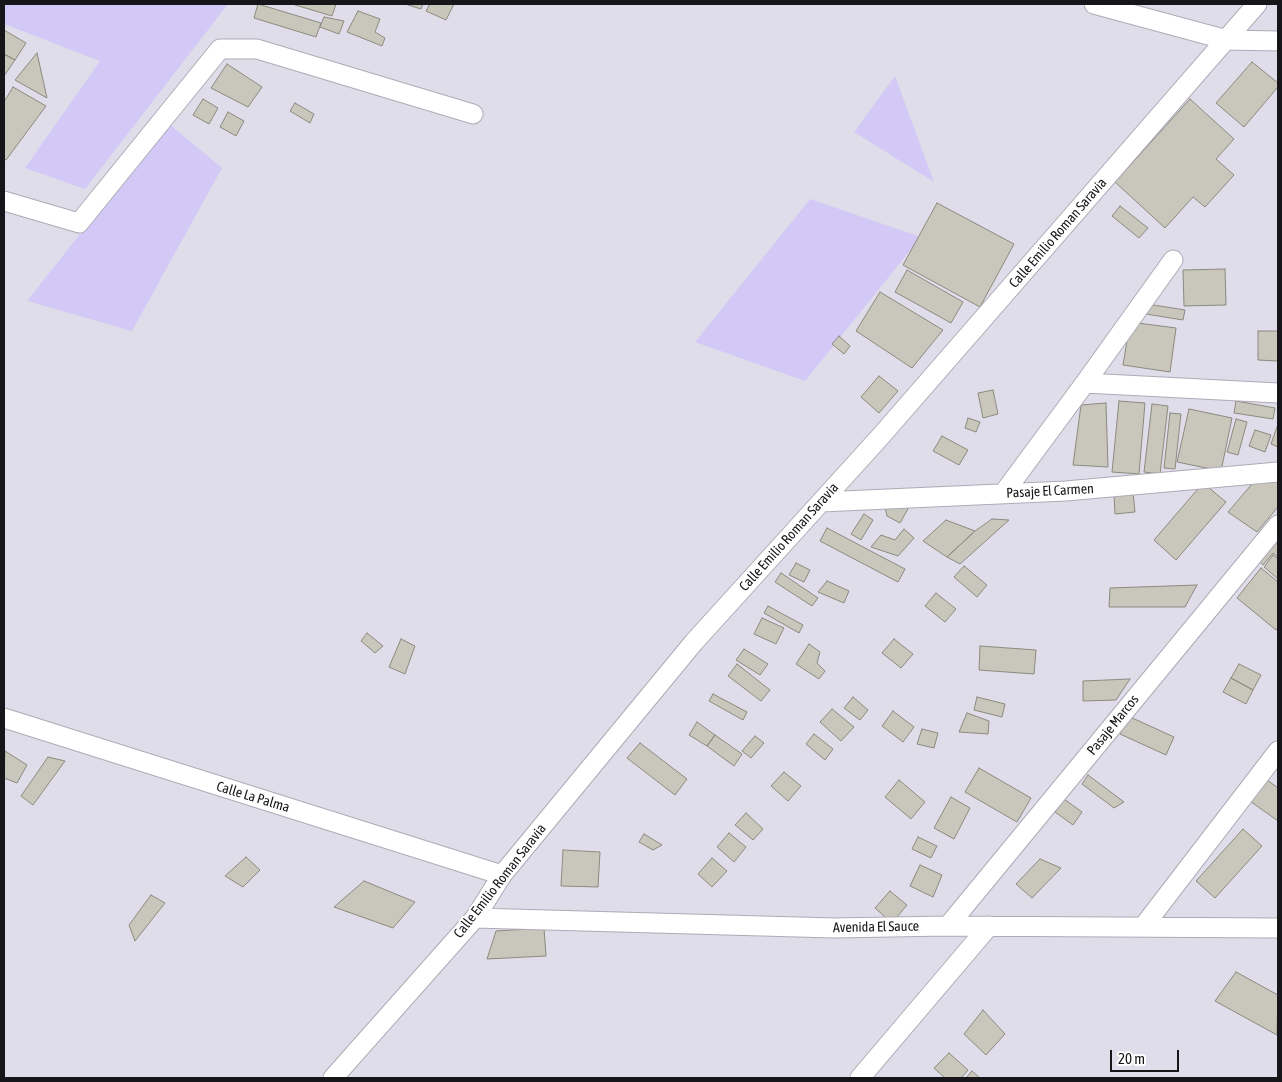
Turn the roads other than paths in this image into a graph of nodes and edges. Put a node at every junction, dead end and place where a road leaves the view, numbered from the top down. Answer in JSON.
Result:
{"nodes":[{"id":1,"x":1094,"y":4,"type":"edge"},
{"id":2,"x":1257,"y":4,"type":"edge"},
{"id":3,"x":1227,"y":40,"type":"junction"},
{"id":4,"x":1278,"y":41,"type":"edge"},
{"id":5,"x":473,"y":114,"type":"dead end"},
{"id":6,"x":4,"y":201,"type":"edge"},
{"id":7,"x":1173,"y":260,"type":"dead end"},
{"id":8,"x":1085,"y":384,"type":"junction"},
{"id":9,"x":1278,"y":392,"type":"edge"},
{"id":10,"x":1278,"y":472,"type":"edge"},
{"id":11,"x":1003,"y":494,"type":"junction"},
{"id":12,"x":821,"y":502,"type":"junction"},
{"id":13,"x":1278,"y":525,"type":"edge"},
{"id":14,"x":4,"y":718,"type":"edge"},
{"id":15,"x":1278,"y":751,"type":"edge"},
{"id":16,"x":502,"y":875,"type":"junction"},
{"id":17,"x":475,"y":918,"type":"junction"},
{"id":18,"x":948,"y":926,"type":"junction"},
{"id":19,"x":988,"y":926,"type":"junction"},
{"id":20,"x":1143,"y":927,"type":"junction"},
{"id":21,"x":1278,"y":928,"type":"edge"},
{"id":22,"x":333,"y":1078,"type":"edge"},
{"id":23,"x":860,"y":1078,"type":"edge"}],
"edges":[{"from":1,"to":3,"type":"street"},
{"from":2,"to":3,"type":"street","name":"Calle Emilio Roman Saravia"},
{"from":3,"to":4,"type":"street"},
{"from":3,"to":12,"type":"street","name":"Calle Emilio Roman Saravia"},
{"from":5,"to":6,"type":"street"},
{"from":7,"to":8,"type":"street"},
{"from":8,"to":9,"type":"street"},
{"from":8,"to":11,"type":"street"},
{"from":10,"to":11,"type":"street","name":"Pasaje El Carmen"},
{"from":11,"to":12,"type":"street","name":"Pasaje El Carmen"},
{"from":12,"to":16,"type":"street","name":"Calle Emilio Roman Saravia"},
{"from":13,"to":18,"type":"street","name":"Pasaje Marcos"},
{"from":14,"to":16,"type":"street","name":"Calle La Palma"},
{"from":15,"to":20,"type":"street"},
{"from":16,"to":17,"type":"street","name":"Calle Emilio Roman Saravia"},
{"from":17,"to":18,"type":"street","name":"Avenida El Sauce"},
{"from":17,"to":22,"type":"street","name":"Calle Emilio Roman Saravia"},
{"from":18,"to":19,"type":"street","name":"Avenida El Sauce"},
{"from":19,"to":20,"type":"street","name":"Avenida El Sauce"},
{"from":19,"to":23,"type":"street"},
{"from":20,"to":21,"type":"street","name":"Avenida El Sauce"}]}
